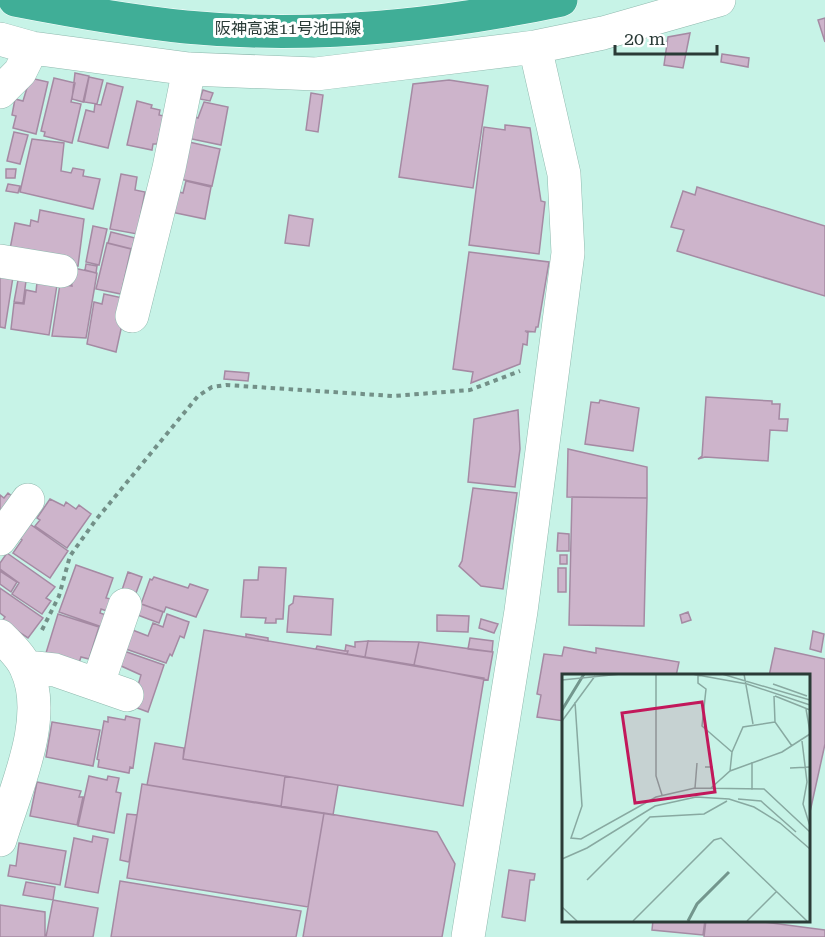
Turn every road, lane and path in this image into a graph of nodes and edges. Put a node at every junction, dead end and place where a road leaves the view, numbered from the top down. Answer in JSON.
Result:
{"nodes":[{"id":1,"x":15,"y":0,"type":"edge"},
{"id":2,"x":561,"y":0,"type":"edge"},
{"id":3,"x":719,"y":0,"type":"edge"},
{"id":4,"x":0,"y":39,"type":"edge"},
{"id":5,"x":535,"y":47,"type":"junction"},
{"id":6,"x":32,"y":48,"type":"junction"},
{"id":7,"x":189,"y":69,"type":"junction"},
{"id":8,"x":0,"y":92,"type":"edge"},
{"id":9,"x":0,"y":261,"type":"edge"},
{"id":10,"x":61,"y":271,"type":"dead end"},
{"id":11,"x":132,"y":316,"type":"dead end"},
{"id":12,"x":556,"y":355,"type":"junction"},
{"id":13,"x":28,"y":500,"type":"dead end"},
{"id":14,"x":0,"y":539,"type":"edge"},
{"id":15,"x":124,"y":605,"type":"dead end"},
{"id":16,"x":0,"y":636,"type":"edge"},
{"id":17,"x":26,"y":667,"type":"junction"},
{"id":18,"x":0,"y":840,"type":"edge"},
{"id":19,"x":468,"y":937,"type":"edge"}],
"edges":[{"from":1,"to":2,"type":"highway","name":"阪神高速11号池田線"},
{"from":3,"to":5,"type":"street"},
{"from":4,"to":6,"type":"street"},
{"from":5,"to":7,"type":"street"},
{"from":5,"to":12,"type":"street"},
{"from":6,"to":7,"type":"street"},
{"from":6,"to":8,"type":"street"},
{"from":7,"to":11,"type":"street"},
{"from":9,"to":10,"type":"street"},
{"from":12,"to":17,"type":"path"},
{"from":12,"to":19,"type":"street"},
{"from":13,"to":14,"type":"street"},
{"from":15,"to":17,"type":"street"},
{"from":16,"to":17,"type":"street"},
{"from":17,"to":18,"type":"street"}]}
